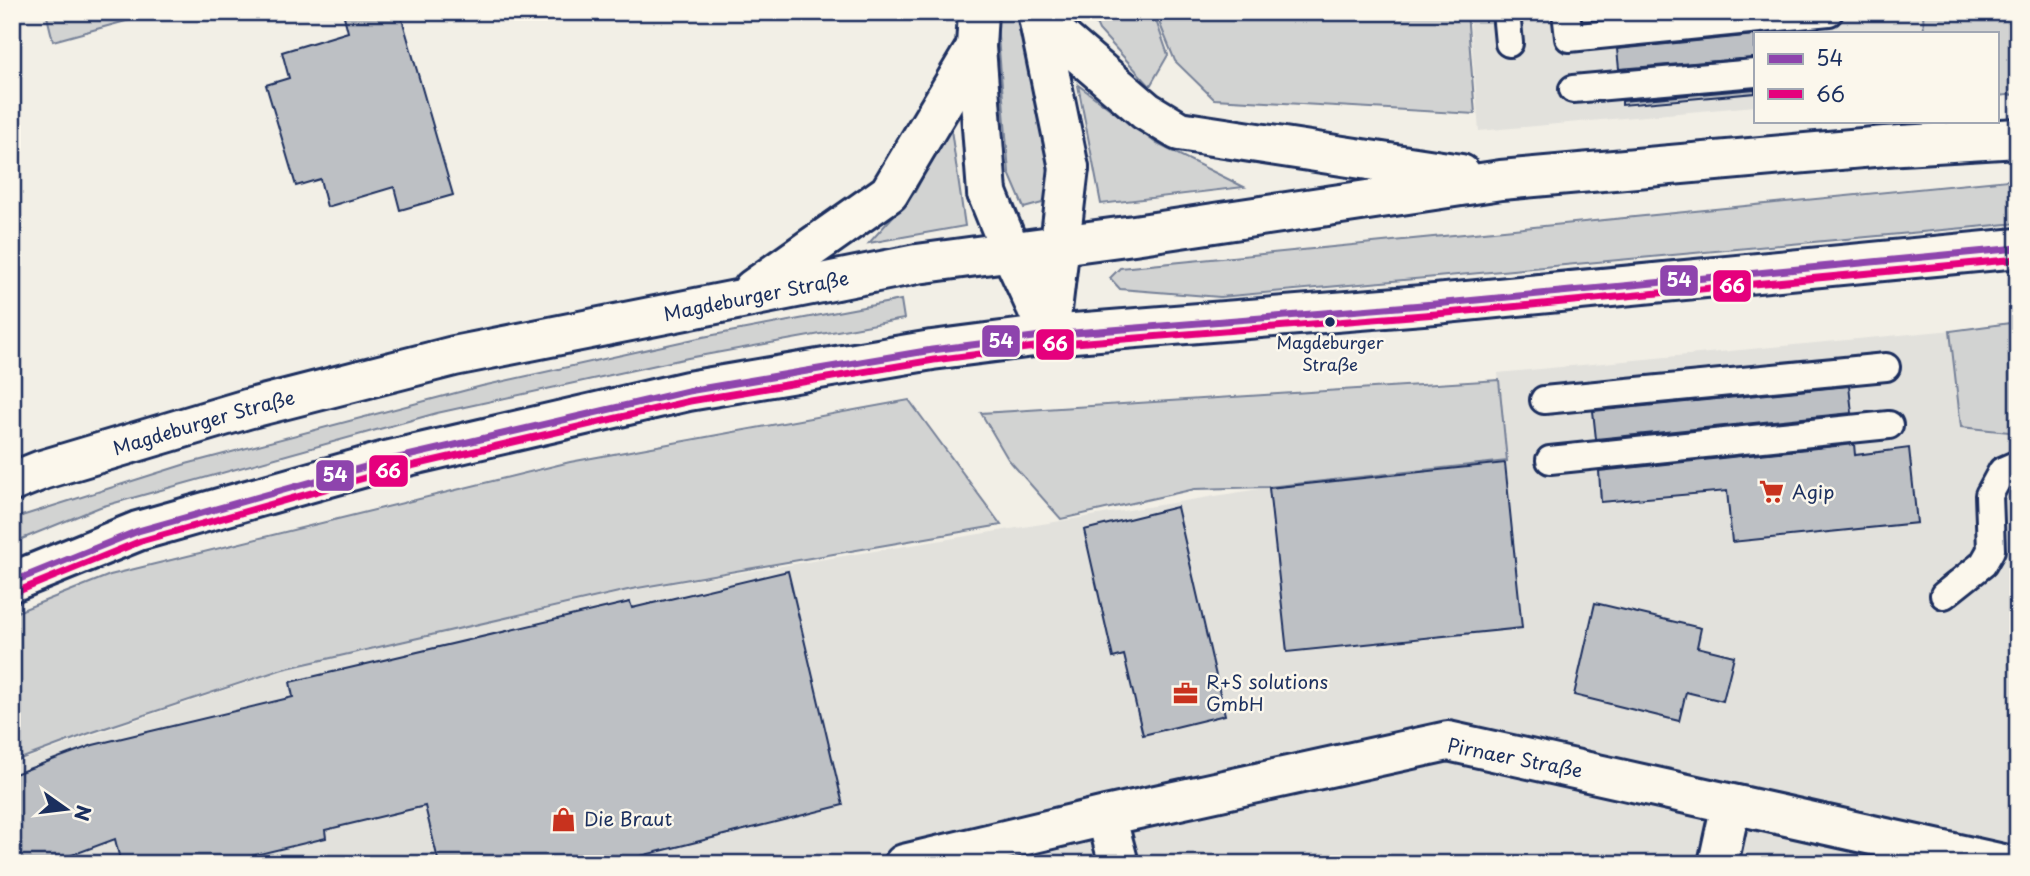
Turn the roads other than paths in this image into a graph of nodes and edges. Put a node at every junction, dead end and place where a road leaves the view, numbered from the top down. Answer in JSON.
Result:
{"nodes":[{"id":1,"x":1506,"y":12,"type":"edge"},
{"id":2,"x":1829,"y":12,"type":"edge"},
{"id":3,"x":1039,"y":16,"type":"edge"},
{"id":4,"x":1567,"y":25,"type":"edge"},
{"id":5,"x":977,"y":30,"type":"edge"},
{"id":6,"x":1509,"y":43,"type":"dead end"},
{"id":7,"x":1754,"y":74,"type":"edge"},
{"id":8,"x":1573,"y":89,"type":"dead end"},
{"id":9,"x":2018,"y":138,"type":"edge"},
{"id":10,"x":1501,"y":180,"type":"junction"},
{"id":11,"x":1061,"y":245,"type":"junction"},
{"id":12,"x":2018,"y":248,"type":"edge"},
{"id":13,"x":1011,"y":252,"type":"junction"},
{"id":14,"x":743,"y":297,"type":"junction"},
{"id":15,"x":1049,"y":335,"type":"junction"},
{"id":16,"x":1886,"y":367,"type":"dead end"},
{"id":17,"x":1544,"y":400,"type":"dead end"},
{"id":18,"x":1889,"y":425,"type":"dead end"},
{"id":19,"x":1550,"y":460,"type":"dead end"},
{"id":20,"x":2018,"y":464,"type":"edge"},
{"id":21,"x":12,"y":482,"type":"edge"},
{"id":22,"x":12,"y":582,"type":"edge"},
{"id":23,"x":1944,"y":596,"type":"dead end"},
{"id":24,"x":1731,"y":804,"type":"junction"},
{"id":25,"x":1106,"y":816,"type":"junction"},
{"id":26,"x":904,"y":864,"type":"edge"},
{"id":27,"x":1119,"y":864,"type":"edge"},
{"id":28,"x":1718,"y":864,"type":"edge"},
{"id":29,"x":2003,"y":864,"type":"edge"}],
"edges":[{"from":1,"to":6,"type":"lane"},
{"from":2,"to":4,"type":"lane"},
{"from":3,"to":10,"type":"main road"},
{"from":3,"to":11,"type":"main road"},
{"from":5,"to":13,"type":"main road"},
{"from":5,"to":14,"type":"main road"},
{"from":7,"to":8,"type":"lane"},
{"from":9,"to":10,"type":"main road","name":"Magdeburger Straße"},
{"from":10,"to":11,"type":"main road","name":"Magdeburger Straße"},
{"from":11,"to":13,"type":"main road","name":"Magdeburger Straße"},
{"from":11,"to":15,"type":"main road"},
{"from":12,"to":15,"type":"main road"},
{"from":13,"to":14,"type":"main road","name":"Magdeburger Straße"},
{"from":13,"to":15,"type":"main road"},
{"from":14,"to":21,"type":"main road","name":"Magdeburger Straße"},
{"from":15,"to":22,"type":"main road"},
{"from":16,"to":17,"type":"lane"},
{"from":18,"to":19,"type":"lane"},
{"from":20,"to":23,"type":"lane"},
{"from":24,"to":25,"type":"main road","name":"Pirnaer Straße"},
{"from":24,"to":28,"type":"main road"},
{"from":24,"to":29,"type":"main road","name":"Pirnaer Straße"},
{"from":25,"to":26,"type":"main road","name":"Pirnaer Straße"},
{"from":25,"to":27,"type":"main road"}]}
